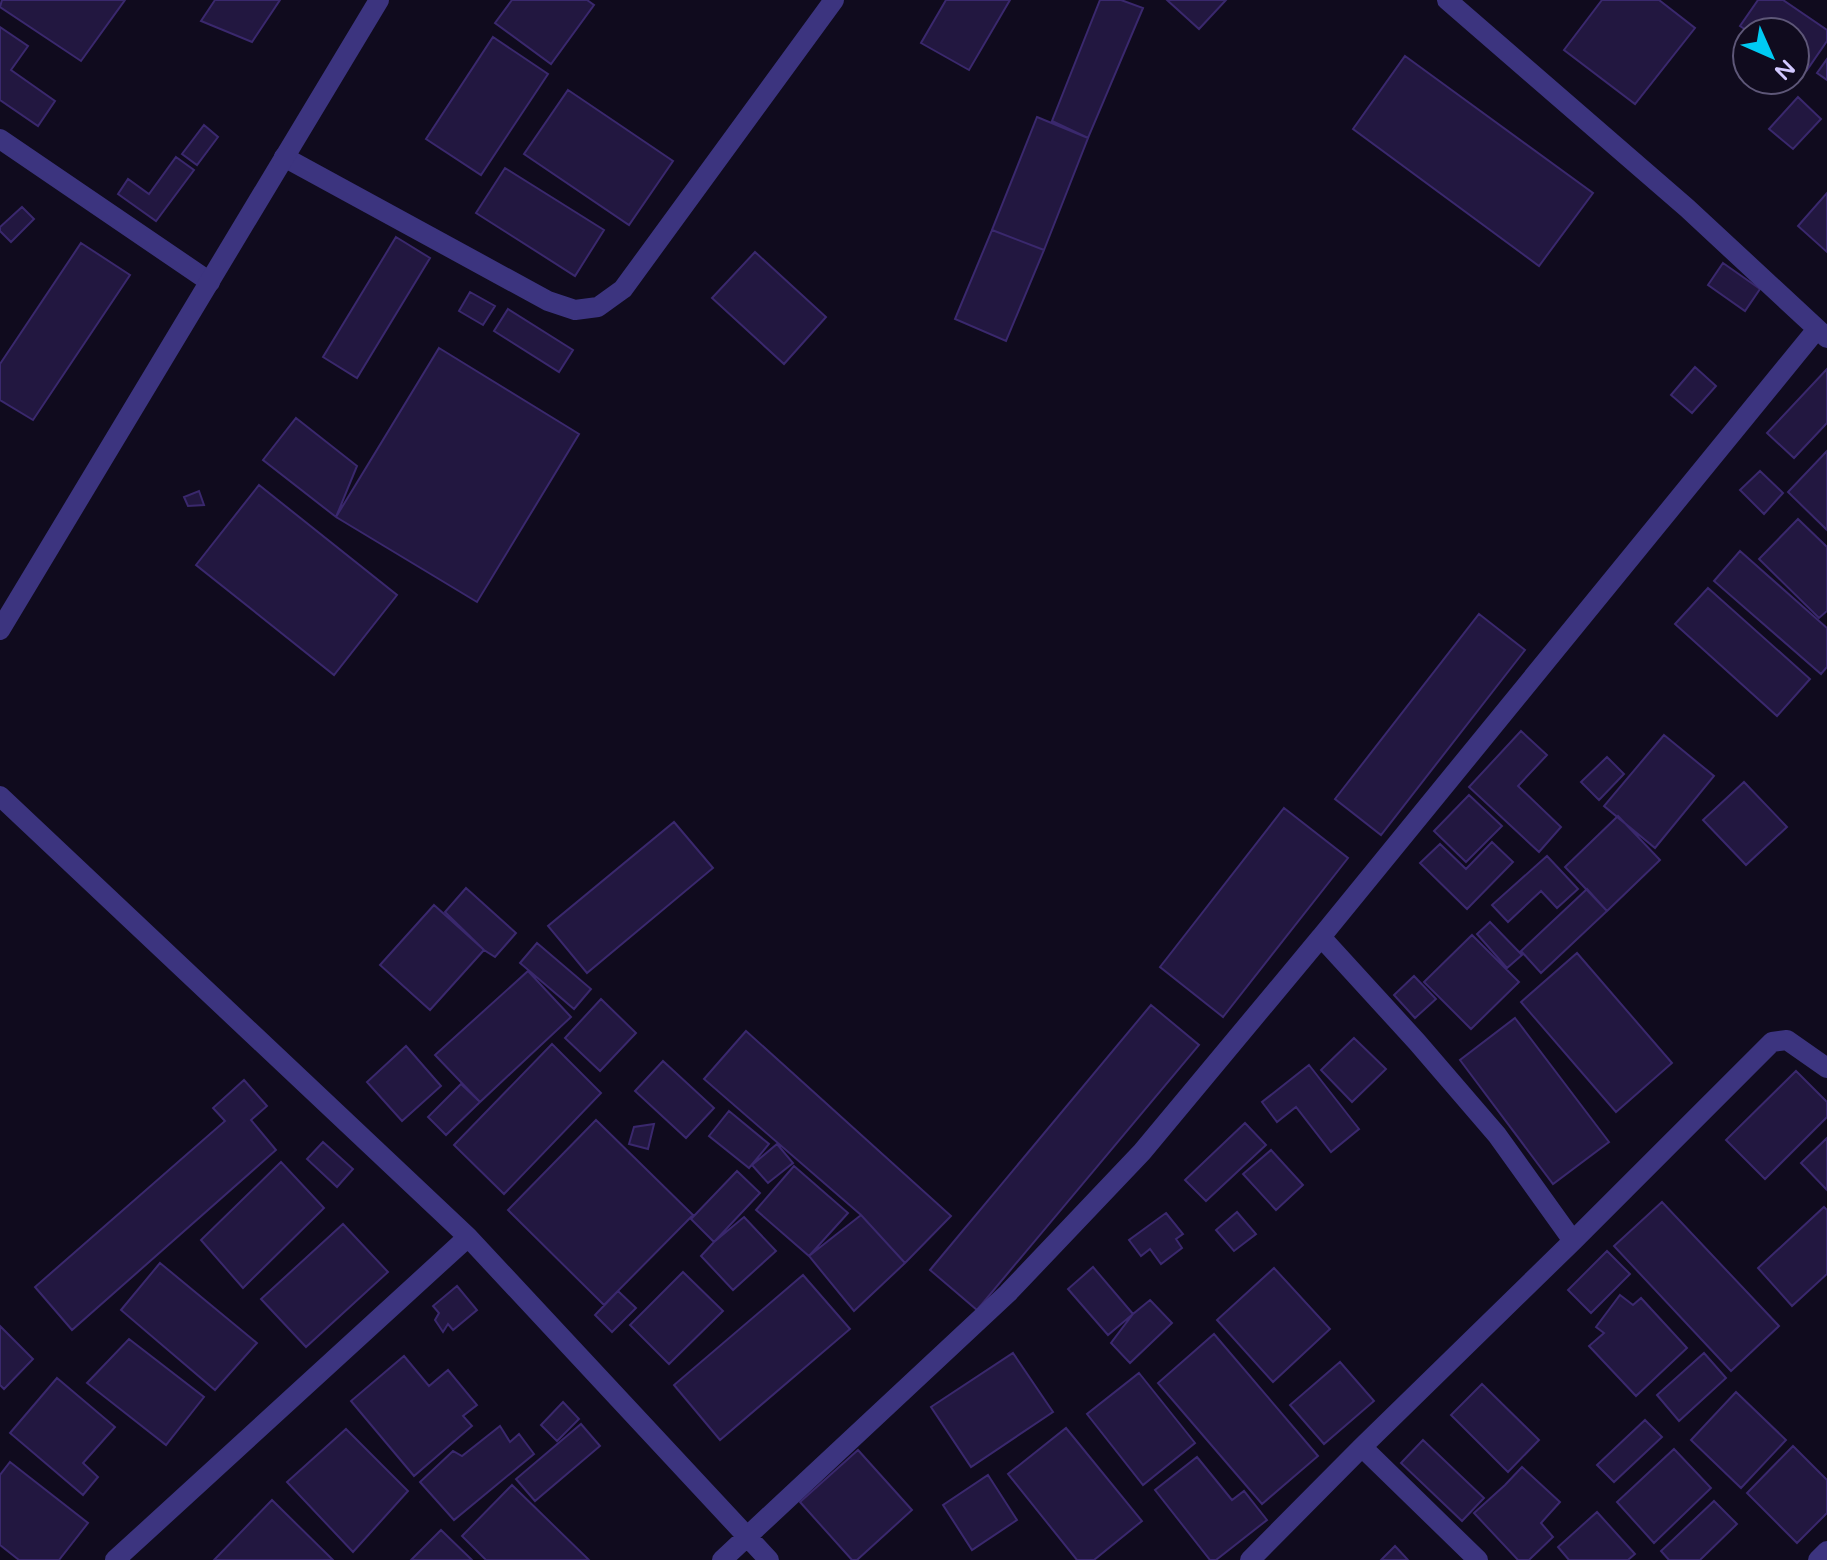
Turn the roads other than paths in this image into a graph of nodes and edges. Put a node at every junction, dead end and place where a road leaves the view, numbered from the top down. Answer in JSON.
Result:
{"nodes":[{"id":1,"x":379,"y":0,"type":"edge"},
{"id":2,"x":834,"y":0,"type":"edge"},
{"id":3,"x":1447,"y":0,"type":"edge"},
{"id":4,"x":0,"y":139,"type":"edge"},
{"id":5,"x":284,"y":157,"type":"junction"},
{"id":6,"x":210,"y":282,"type":"junction"},
{"id":7,"x":1822,"y":333,"type":"edge"},
{"id":8,"x":0,"y":630,"type":"edge"},
{"id":9,"x":0,"y":796,"type":"edge"},
{"id":10,"x":1321,"y":937,"type":"junction"},
{"id":11,"x":1827,"y":1068,"type":"edge"},
{"id":12,"x":468,"y":1237,"type":"junction"},
{"id":13,"x":1573,"y":1241,"type":"junction"},
{"id":14,"x":1362,"y":1447,"type":"junction"},
{"id":15,"x":748,"y":1537,"type":"junction"},
{"id":16,"x":1827,"y":1551,"type":"edge"},
{"id":17,"x":115,"y":1560,"type":"edge"},
{"id":18,"x":722,"y":1560,"type":"edge"},
{"id":19,"x":769,"y":1560,"type":"edge"},
{"id":20,"x":1250,"y":1560,"type":"edge"},
{"id":21,"x":1478,"y":1560,"type":"edge"},
{"id":22,"x":1818,"y":1560,"type":"edge"}],
"edges":[{"from":1,"to":5,"type":"street"},
{"from":2,"to":5,"type":"street"},
{"from":3,"to":7,"type":"street"},
{"from":4,"to":6,"type":"street"},
{"from":5,"to":6,"type":"street"},
{"from":6,"to":8,"type":"street"},
{"from":7,"to":10,"type":"street"},
{"from":9,"to":12,"type":"street"},
{"from":10,"to":13,"type":"street"},
{"from":10,"to":15,"type":"street"},
{"from":11,"to":13,"type":"street"},
{"from":12,"to":15,"type":"street"},
{"from":12,"to":17,"type":"street"},
{"from":13,"to":14,"type":"street"},
{"from":14,"to":20,"type":"street"},
{"from":14,"to":21,"type":"street"},
{"from":15,"to":18,"type":"street"},
{"from":15,"to":19,"type":"street"},
{"from":16,"to":22,"type":"street"}]}
